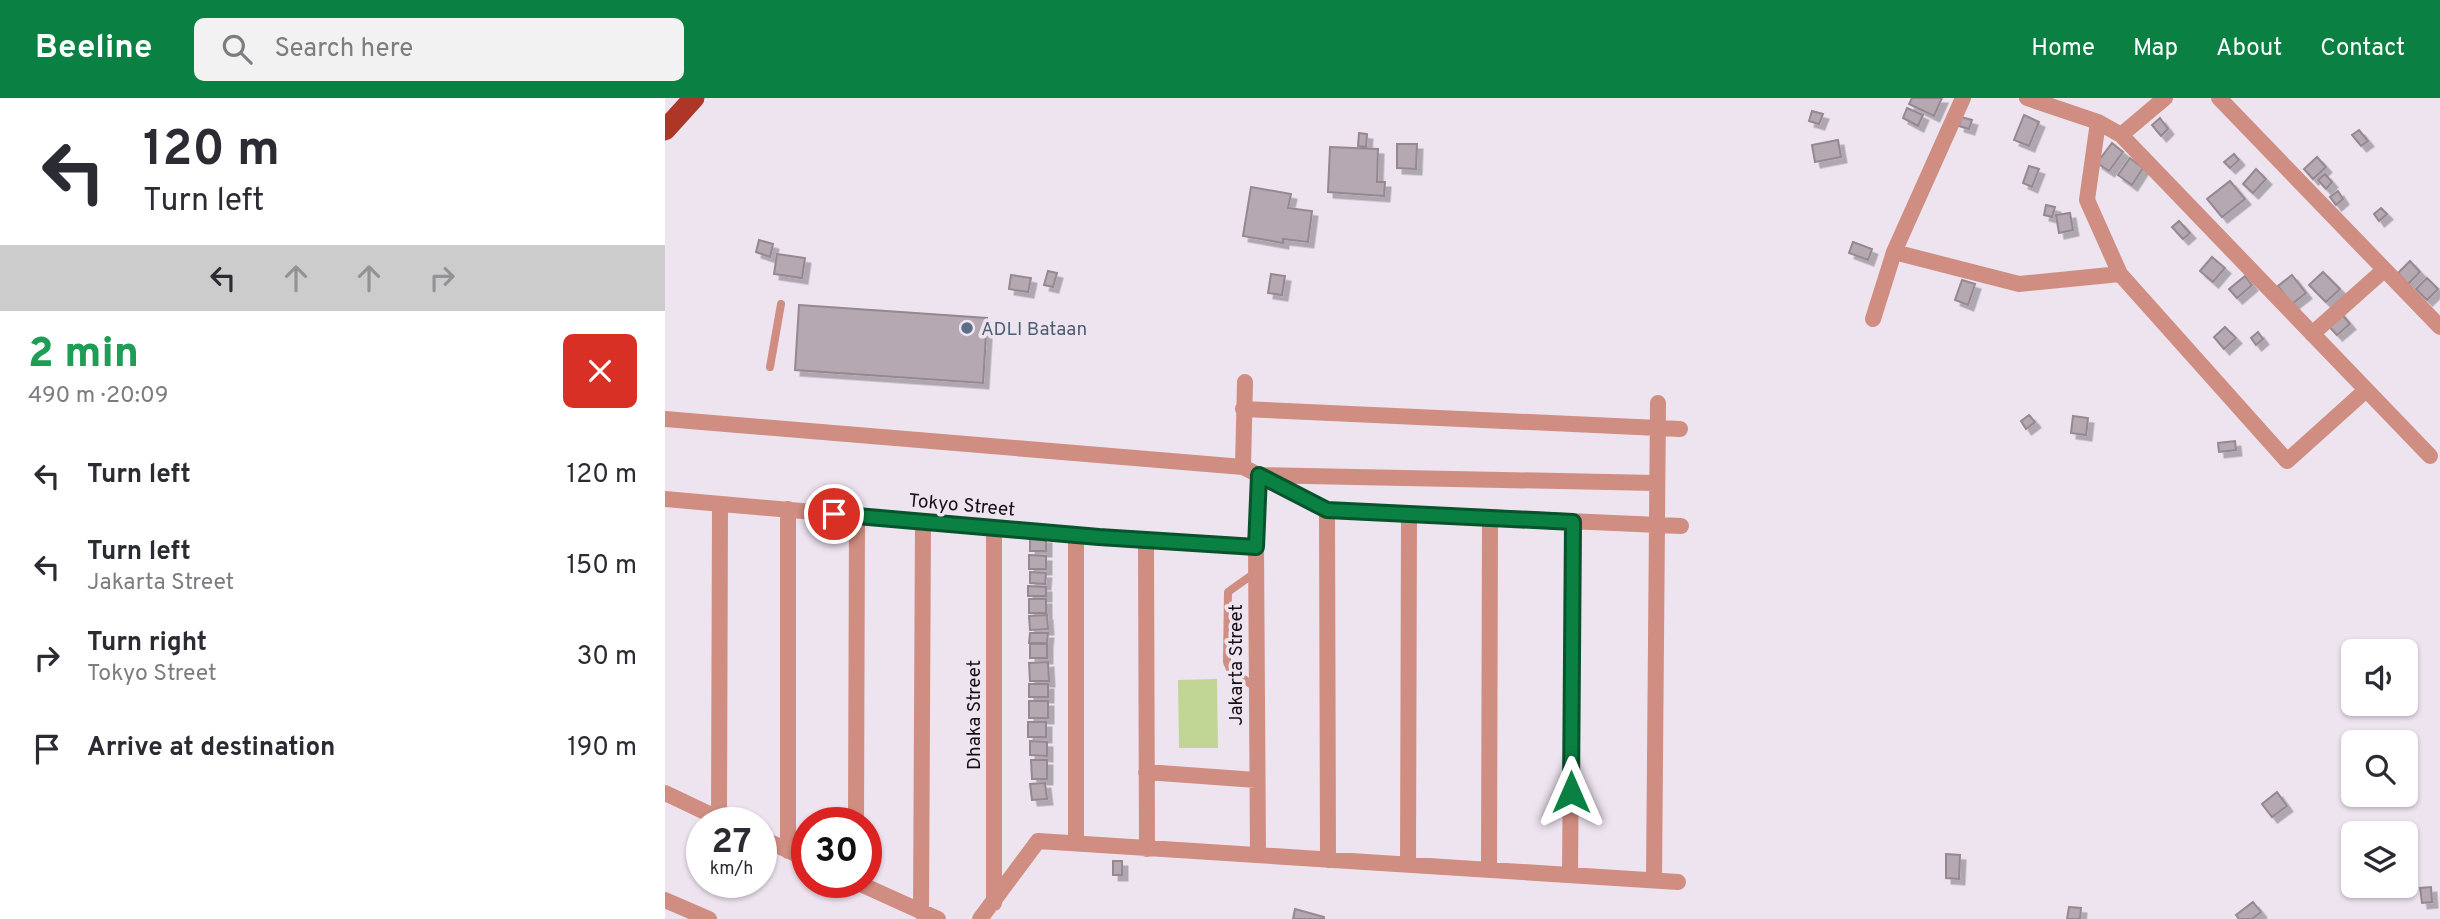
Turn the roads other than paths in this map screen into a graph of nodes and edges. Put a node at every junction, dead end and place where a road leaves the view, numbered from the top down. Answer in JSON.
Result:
{"nodes":[{"id":1,"x":694,"y":98,"type":"edge"},
{"id":2,"x":1963,"y":98,"type":"edge"},
{"id":3,"x":2027,"y":98,"type":"edge"},
{"id":4,"x":2165,"y":98,"type":"edge"},
{"id":5,"x":2219,"y":98,"type":"edge"},
{"id":6,"x":2098,"y":122,"type":"junction"},
{"id":7,"x":665,"y":130,"type":"edge"},
{"id":8,"x":2121,"y":135,"type":"junction"},
{"id":9,"x":1894,"y":253,"type":"junction"},
{"id":10,"x":2384,"y":270,"type":"junction"},
{"id":11,"x":2120,"y":274,"type":"junction"},
{"id":12,"x":781,"y":304,"type":"dead end"},
{"id":13,"x":1873,"y":319,"type":"dead end"},
{"id":14,"x":2440,"y":327,"type":"edge"},
{"id":15,"x":2312,"y":334,"type":"junction"},
{"id":16,"x":770,"y":367,"type":"dead end"},
{"id":17,"x":1245,"y":382,"type":"dead end"},
{"id":18,"x":2366,"y":390,"type":"junction"},
{"id":19,"x":1658,"y":403,"type":"dead end"},
{"id":20,"x":1243,"y":409,"type":"junction"},
{"id":21,"x":665,"y":419,"type":"edge"},
{"id":22,"x":1657,"y":428,"type":"junction"},
{"id":23,"x":1680,"y":429,"type":"dead end"},
{"id":24,"x":2430,"y":456,"type":"dead end"},
{"id":25,"x":1243,"y":467,"type":"junction"},
{"id":26,"x":1259,"y":475,"type":"junction"},
{"id":27,"x":1656,"y":483,"type":"junction"},
{"id":28,"x":665,"y":499,"type":"edge"},
{"id":29,"x":720,"y":504,"type":"junction"},
{"id":30,"x":788,"y":509,"type":"junction"},
{"id":31,"x":1327,"y":510,"type":"junction"},
{"id":32,"x":857,"y":516,"type":"junction"},
{"id":33,"x":1409,"y":516,"type":"junction"},
{"id":34,"x":1490,"y":519,"type":"junction"},
{"id":35,"x":923,"y":522,"type":"junction"},
{"id":36,"x":1573,"y":522,"type":"junction"},
{"id":37,"x":1655,"y":526,"type":"junction"},
{"id":38,"x":1681,"y":526,"type":"dead end"},
{"id":39,"x":994,"y":528,"type":"junction"},
{"id":40,"x":1076,"y":535,"type":"junction"},
{"id":41,"x":1146,"y":541,"type":"junction"},
{"id":42,"x":1256,"y":547,"type":"junction"},
{"id":43,"x":1256,"y":572,"type":"junction"},
{"id":44,"x":1256,"y":688,"type":"junction"},
{"id":45,"x":1146,"y":772,"type":"junction"},
{"id":46,"x":1257,"y":780,"type":"junction"},
{"id":47,"x":665,"y":793,"type":"edge"},
{"id":48,"x":695,"y":807,"type":"edge"},
{"id":49,"x":723,"y":807,"type":"edge"},
{"id":50,"x":856,"y":807,"type":"edge"},
{"id":51,"x":1076,"y":842,"type":"junction"},
{"id":52,"x":777,"y":846,"type":"edge"},
{"id":53,"x":1147,"y":849,"type":"junction"},
{"id":54,"x":788,"y":851,"type":"junction"},
{"id":55,"x":791,"y":852,"type":"edge"},
{"id":56,"x":1258,"y":855,"type":"junction"},
{"id":57,"x":1328,"y":860,"type":"junction"},
{"id":58,"x":1409,"y":865,"type":"junction"},
{"id":59,"x":1489,"y":869,"type":"junction"},
{"id":60,"x":1570,"y":873,"type":"junction"},
{"id":61,"x":1654,"y":880,"type":"junction"},
{"id":62,"x":1678,"y":882,"type":"dead end"},
{"id":63,"x":882,"y":894,"type":"edge"},
{"id":64,"x":665,"y":900,"type":"edge"},
{"id":65,"x":995,"y":903,"type":"junction"},
{"id":66,"x":921,"y":912,"type":"junction"},
{"id":67,"x":709,"y":919,"type":"edge"},
{"id":68,"x":937,"y":919,"type":"edge"},
{"id":69,"x":980,"y":919,"type":"edge"}],
"edges":[{"from":1,"to":7,"type":"main road"},
{"from":2,"to":9,"type":"street"},
{"from":3,"to":6,"type":"street"},
{"from":4,"to":8,"type":"street"},
{"from":5,"to":10,"type":"street"},
{"from":6,"to":8,"type":"street"},
{"from":6,"to":11,"type":"street"},
{"from":8,"to":15,"type":"street"},
{"from":9,"to":11,"type":"street"},
{"from":9,"to":13,"type":"street"},
{"from":10,"to":14,"type":"street"},
{"from":10,"to":15,"type":"street"},
{"from":11,"to":18,"type":"street"},
{"from":12,"to":16,"type":"lane"},
{"from":15,"to":18,"type":"street"},
{"from":17,"to":20,"type":"street"},
{"from":18,"to":24,"type":"street"},
{"from":19,"to":22,"type":"street"},
{"from":20,"to":22,"type":"street"},
{"from":20,"to":25,"type":"street"},
{"from":21,"to":25,"type":"street"},
{"from":22,"to":23,"type":"street"},
{"from":22,"to":27,"type":"street"},
{"from":25,"to":26,"type":"street"},
{"from":26,"to":27,"type":"street"},
{"from":26,"to":31,"type":"street"},
{"from":26,"to":42,"type":"street","name":"Jakarta Street"},
{"from":27,"to":37,"type":"street"},
{"from":28,"to":29,"type":"street","name":"Tokyo Street"},
{"from":29,"to":30,"type":"street","name":"Tokyo Street"},
{"from":29,"to":49,"type":"street"},
{"from":30,"to":32,"type":"street","name":"Tokyo Street"},
{"from":30,"to":54,"type":"street"},
{"from":31,"to":33,"type":"street"},
{"from":31,"to":57,"type":"street"},
{"from":32,"to":35,"type":"street","name":"Tokyo Street"},
{"from":32,"to":50,"type":"street"},
{"from":33,"to":34,"type":"street"},
{"from":33,"to":58,"type":"street"},
{"from":34,"to":36,"type":"street"},
{"from":34,"to":59,"type":"street"},
{"from":35,"to":39,"type":"street","name":"Tokyo Street"},
{"from":35,"to":66,"type":"street"},
{"from":36,"to":37,"type":"street"},
{"from":36,"to":60,"type":"street"},
{"from":37,"to":38,"type":"street"},
{"from":37,"to":61,"type":"street"},
{"from":39,"to":40,"type":"street","name":"Tokyo Street"},
{"from":39,"to":65,"type":"street","name":"Dhaka Street"},
{"from":40,"to":41,"type":"street","name":"Tokyo Street"},
{"from":40,"to":51,"type":"street"},
{"from":41,"to":42,"type":"street","name":"Tokyo Street"},
{"from":41,"to":45,"type":"street"},
{"from":42,"to":43,"type":"street","name":"Jakarta Street"},
{"from":43,"to":44,"type":"street","name":"Jakarta Street"},
{"from":43,"to":44,"type":"lane"},
{"from":44,"to":46,"type":"street","name":"Jakarta Street"},
{"from":45,"to":46,"type":"street"},
{"from":45,"to":53,"type":"street"},
{"from":46,"to":56,"type":"street","name":"Jakarta Street"},
{"from":47,"to":48,"type":"street"},
{"from":51,"to":53,"type":"street"},
{"from":51,"to":65,"type":"street"},
{"from":52,"to":54,"type":"street"},
{"from":53,"to":56,"type":"street"},
{"from":54,"to":55,"type":"street"},
{"from":56,"to":57,"type":"street"},
{"from":57,"to":58,"type":"street"},
{"from":58,"to":59,"type":"street"},
{"from":59,"to":60,"type":"street"},
{"from":60,"to":61,"type":"street"},
{"from":61,"to":62,"type":"street"},
{"from":63,"to":66,"type":"street"},
{"from":64,"to":67,"type":"street"},
{"from":65,"to":69,"type":"street"},
{"from":66,"to":68,"type":"street"}]}
